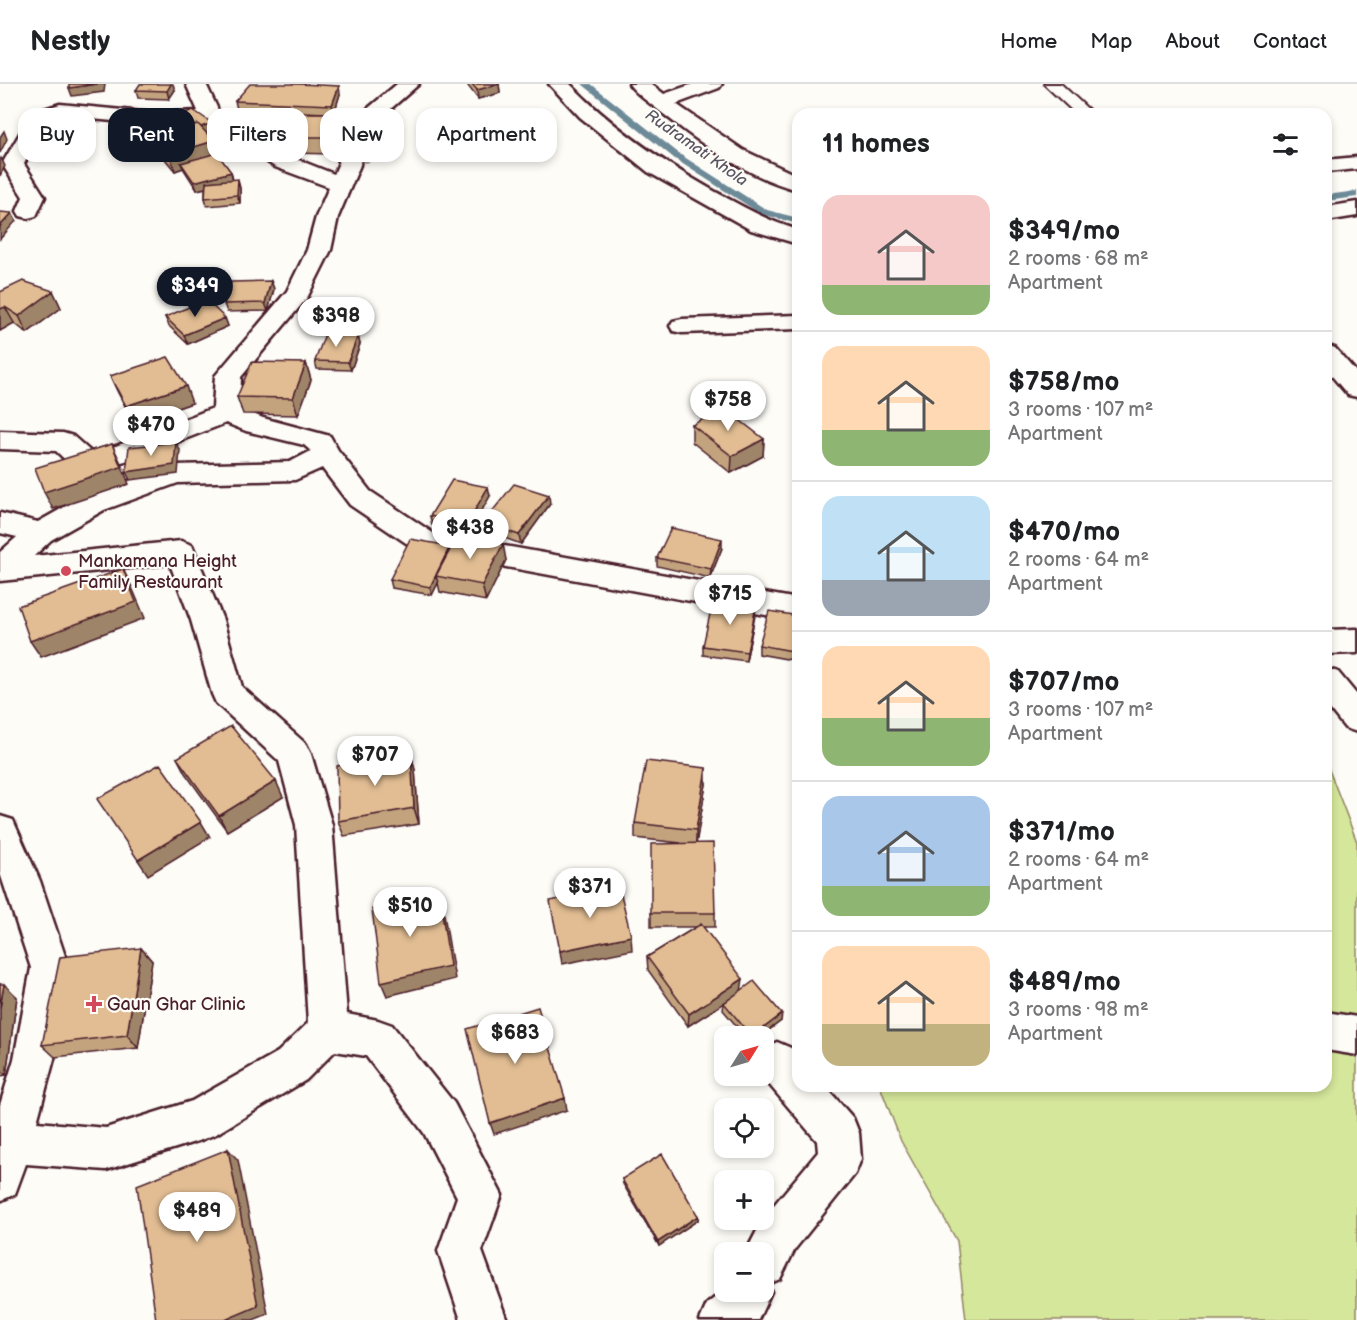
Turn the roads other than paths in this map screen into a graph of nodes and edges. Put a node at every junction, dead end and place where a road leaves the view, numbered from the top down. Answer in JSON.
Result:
{"nodes":[{"id":1,"x":196,"y":84,"type":"edge"},
{"id":2,"x":409,"y":84,"type":"edge"},
{"id":3,"x":559,"y":84,"type":"edge"},
{"id":4,"x":639,"y":84,"type":"edge"},
{"id":5,"x":712,"y":84,"type":"edge"},
{"id":6,"x":1052,"y":84,"type":"edge"},
{"id":7,"x":661,"y":102,"type":"junction"},
{"id":8,"x":207,"y":108,"type":"edge"},
{"id":9,"x":1078,"y":108,"type":"edge"},
{"id":10,"x":207,"y":117,"type":"edge"},
{"id":11,"x":283,"y":162,"type":"edge"},
{"id":12,"x":1357,"y":163,"type":"edge"},
{"id":13,"x":1332,"y":165,"type":"edge"},
{"id":14,"x":792,"y":182,"type":"edge"},
{"id":15,"x":339,"y":183,"type":"junction"},
{"id":16,"x":1357,"y":209,"type":"edge"},
{"id":17,"x":28,"y":211,"type":"dead end"},
{"id":18,"x":1332,"y":213,"type":"edge"},
{"id":19,"x":792,"y":235,"type":"edge"},
{"id":20,"x":792,"y":322,"type":"edge"},
{"id":21,"x":682,"y":326,"type":"dead end"},
{"id":22,"x":1332,"y":360,"type":"edge"},
{"id":23,"x":1357,"y":389,"type":"edge"},
{"id":24,"x":226,"y":413,"type":"junction"},
{"id":25,"x":0,"y":440,"type":"edge"},
{"id":26,"x":326,"y":454,"type":"junction"},
{"id":27,"x":0,"y":523,"type":"edge"},
{"id":28,"x":41,"y":533,"type":"junction"},
{"id":29,"x":0,"y":570,"type":"edge"},
{"id":30,"x":792,"y":609,"type":"edge"},
{"id":31,"x":1357,"y":641,"type":"edge"},
{"id":32,"x":1332,"y":642,"type":"edge"},
{"id":33,"x":1332,"y":688,"type":"edge"},
{"id":34,"x":1357,"y":719,"type":"edge"},
{"id":35,"x":0,"y":831,"type":"edge"},
{"id":36,"x":328,"y":1030,"type":"junction"},
{"id":37,"x":1332,"y":1032,"type":"edge"},
{"id":38,"x":1357,"y":1036,"type":"edge"},
{"id":39,"x":777,"y":1062,"type":"dead end"},
{"id":40,"x":792,"y":1079,"type":"edge"},
{"id":41,"x":803,"y":1092,"type":"edge"},
{"id":42,"x":5,"y":1160,"type":"edge"},
{"id":43,"x":774,"y":1243,"type":"edge"},
{"id":44,"x":743,"y":1302,"type":"edge"},
{"id":45,"x":484,"y":1320,"type":"edge"},
{"id":46,"x":723,"y":1320,"type":"edge"}],
"edges":[{"from":1,"to":8,"type":"street"},
{"from":2,"to":15,"type":"street"},
{"from":3,"to":19,"type":"street"},
{"from":4,"to":7,"type":"street"},
{"from":5,"to":7,"type":"street"},
{"from":6,"to":9,"type":"lane"},
{"from":7,"to":14,"type":"street"},
{"from":10,"to":17,"type":"street"},
{"from":11,"to":15,"type":"street"},
{"from":12,"to":13,"type":"street"},
{"from":15,"to":24,"type":"street"},
{"from":16,"to":18,"type":"street"},
{"from":20,"to":21,"type":"street"},
{"from":22,"to":23,"type":"street"},
{"from":24,"to":25,"type":"street"},
{"from":24,"to":26,"type":"street"},
{"from":26,"to":28,"type":"street"},
{"from":26,"to":30,"type":"street"},
{"from":27,"to":28,"type":"street"},
{"from":28,"to":29,"type":"street"},
{"from":29,"to":36,"type":"street"},
{"from":31,"to":32,"type":"street"},
{"from":33,"to":34,"type":"street"},
{"from":35,"to":42,"type":"street"},
{"from":36,"to":42,"type":"street"},
{"from":36,"to":45,"type":"street"},
{"from":37,"to":38,"type":"street"},
{"from":39,"to":40,"type":"street"},
{"from":41,"to":43,"type":"street"},
{"from":44,"to":46,"type":"street"}]}
